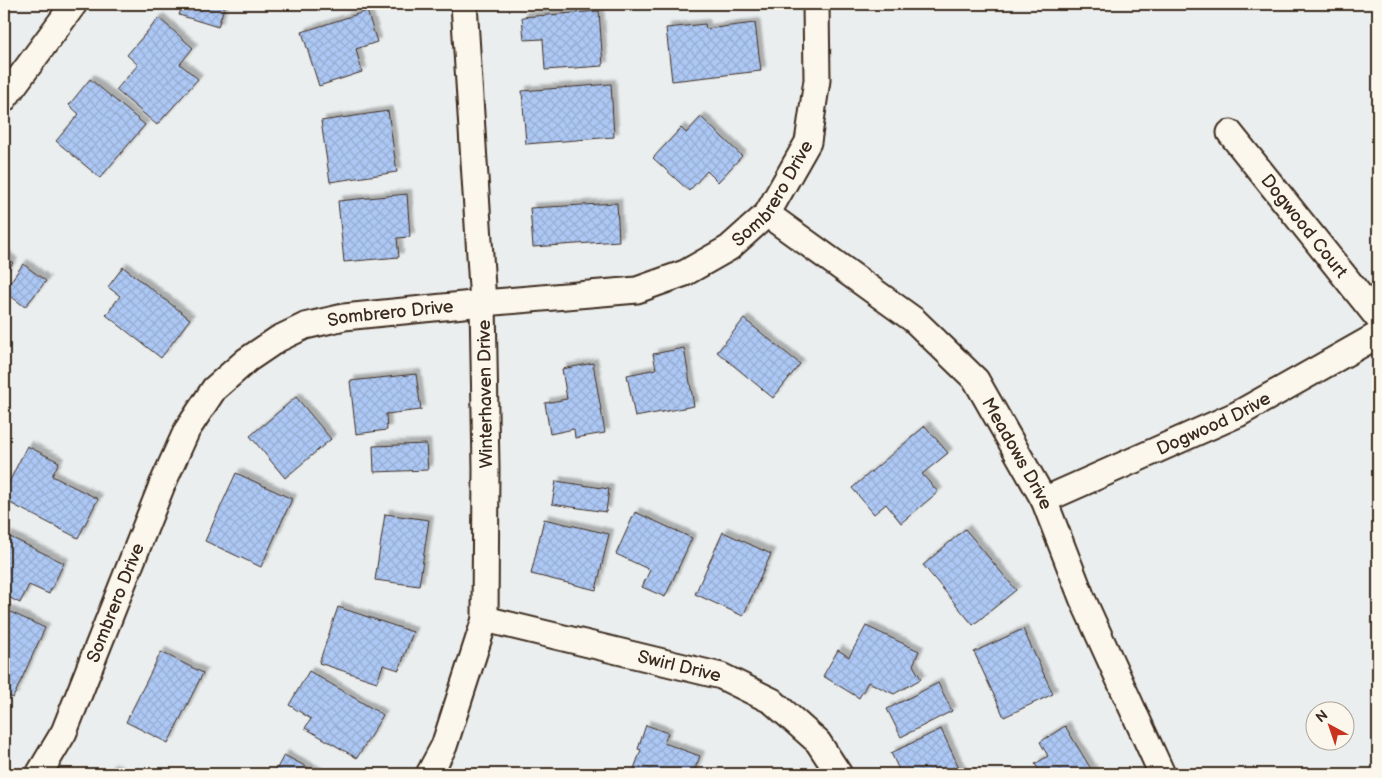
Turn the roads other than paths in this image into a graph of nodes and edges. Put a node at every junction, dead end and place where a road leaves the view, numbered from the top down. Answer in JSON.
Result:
{"nodes":[{"id":1,"x":74,"y":4,"type":"edge"},
{"id":2,"x":464,"y":4,"type":"edge"},
{"id":3,"x":816,"y":4,"type":"edge"},
{"id":4,"x":4,"y":99,"type":"edge"},
{"id":5,"x":1230,"y":133,"type":"dead end"},
{"id":6,"x":767,"y":214,"type":"junction"},
{"id":7,"x":483,"y":303,"type":"junction"},
{"id":8,"x":1378,"y":318,"type":"edge"},
{"id":9,"x":1378,"y":335,"type":"edge"},
{"id":10,"x":1044,"y":500,"type":"junction"},
{"id":11,"x":486,"y":619,"type":"junction"},
{"id":12,"x":39,"y":774,"type":"edge"},
{"id":13,"x":429,"y":774,"type":"edge"},
{"id":14,"x":839,"y":774,"type":"edge"},
{"id":15,"x":1162,"y":774,"type":"edge"}],
"edges":[{"from":1,"to":4,"type":"street"},
{"from":2,"to":7,"type":"street","name":"Winterhaven Drive"},
{"from":3,"to":6,"type":"street","name":"Sombrero Drive"},
{"from":5,"to":8,"type":"street","name":"Dogwood Court"},
{"from":6,"to":7,"type":"street","name":"Sombrero Drive"},
{"from":6,"to":10,"type":"street","name":"Meadows Drive"},
{"from":7,"to":11,"type":"street","name":"Winterhaven Drive"},
{"from":7,"to":12,"type":"street","name":"Sombrero Drive"},
{"from":9,"to":10,"type":"street","name":"Dogwood Drive"},
{"from":10,"to":15,"type":"street","name":"Meadows Drive"},
{"from":11,"to":13,"type":"street","name":"Winterhaven Drive"},
{"from":11,"to":14,"type":"street","name":"Swirl Drive"}]}
